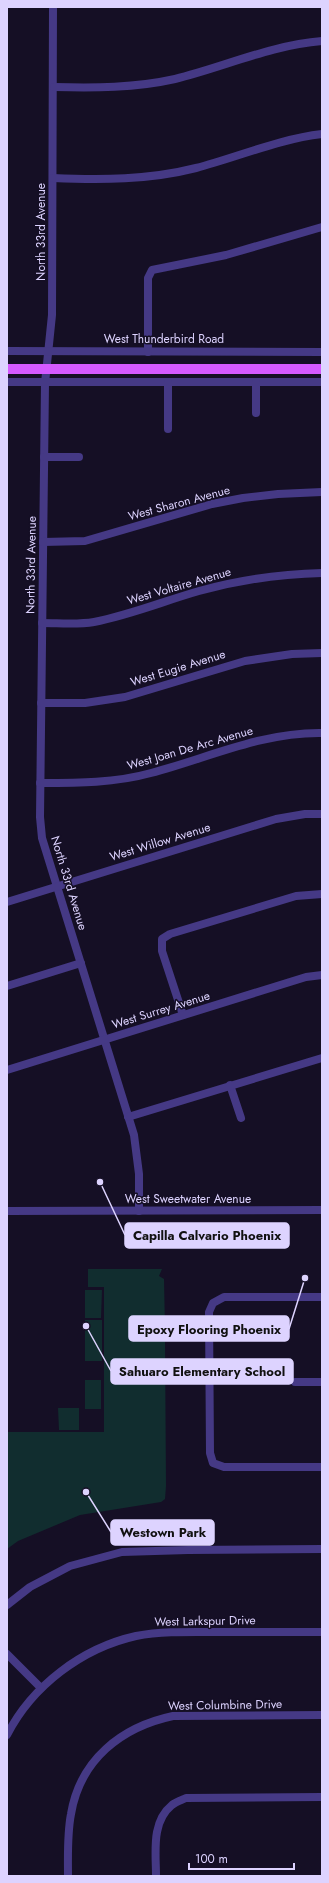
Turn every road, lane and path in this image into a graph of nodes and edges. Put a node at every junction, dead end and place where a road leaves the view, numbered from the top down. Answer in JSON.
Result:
{"nodes":[{"id":1,"x":54,"y":7,"type":"edge"},
{"id":2,"x":322,"y":41,"type":"edge"},
{"id":3,"x":54,"y":87,"type":"junction"},
{"id":4,"x":322,"y":134,"type":"edge"},
{"id":5,"x":53,"y":178,"type":"junction"},
{"id":6,"x":322,"y":229,"type":"edge"},
{"id":7,"x":7,"y":351,"type":"edge"},
{"id":8,"x":49,"y":352,"type":"junction"},
{"id":9,"x":148,"y":352,"type":"junction"},
{"id":10,"x":322,"y":352,"type":"edge"},
{"id":11,"x":7,"y":369,"type":"edge"},
{"id":12,"x":47,"y":369,"type":"junction"},
{"id":13,"x":322,"y":369,"type":"edge"},
{"id":14,"x":7,"y":382,"type":"edge"},
{"id":15,"x":44,"y":382,"type":"junction"},
{"id":16,"x":168,"y":382,"type":"junction"},
{"id":17,"x":256,"y":382,"type":"junction"},
{"id":18,"x":322,"y":382,"type":"edge"},
{"id":19,"x":256,"y":413,"type":"dead end"},
{"id":20,"x":168,"y":429,"type":"dead end"},
{"id":21,"x":44,"y":457,"type":"junction"},
{"id":22,"x":79,"y":457,"type":"dead end"},
{"id":23,"x":322,"y":492,"type":"edge"},
{"id":24,"x":43,"y":542,"type":"junction"},
{"id":25,"x":322,"y":573,"type":"edge"},
{"id":26,"x":42,"y":623,"type":"junction"},
{"id":27,"x":322,"y":653,"type":"edge"},
{"id":28,"x":41,"y":703,"type":"junction"},
{"id":29,"x":322,"y":733,"type":"edge"},
{"id":30,"x":40,"y":782,"type":"junction"},
{"id":31,"x":322,"y":814,"type":"edge"},
{"id":32,"x":57,"y":886,"type":"junction"},
{"id":33,"x":322,"y":894,"type":"edge"},
{"id":34,"x":7,"y":902,"type":"edge"},
{"id":35,"x":81,"y":963,"type":"junction"},
{"id":36,"x":322,"y":975,"type":"edge"},
{"id":37,"x":7,"y":986,"type":"edge"},
{"id":38,"x":183,"y":1015,"type":"junction"},
{"id":39,"x":104,"y":1040,"type":"junction"},
{"id":40,"x":322,"y":1058,"type":"edge"},
{"id":41,"x":7,"y":1070,"type":"edge"},
{"id":42,"x":230,"y":1085,"type":"junction"},
{"id":43,"x":128,"y":1117,"type":"junction"},
{"id":44,"x":241,"y":1118,"type":"dead end"},
{"id":45,"x":322,"y":1210,"type":"edge"},
{"id":46,"x":7,"y":1211,"type":"edge"},
{"id":47,"x":139,"y":1211,"type":"junction"},
{"id":48,"x":322,"y":1297,"type":"edge"},
{"id":49,"x":295,"y":1382,"type":"dead end"},
{"id":50,"x":322,"y":1382,"type":"edge"},
{"id":51,"x":322,"y":1467,"type":"edge"},
{"id":52,"x":322,"y":1549,"type":"edge"},
{"id":53,"x":7,"y":1604,"type":"edge"},
{"id":54,"x":322,"y":1632,"type":"edge"},
{"id":55,"x":7,"y":1654,"type":"edge"},
{"id":56,"x":41,"y":1688,"type":"junction"},
{"id":57,"x":322,"y":1715,"type":"edge"},
{"id":58,"x":7,"y":1735,"type":"edge"},
{"id":59,"x":322,"y":1797,"type":"edge"},
{"id":60,"x":68,"y":1876,"type":"edge"},
{"id":61,"x":156,"y":1876,"type":"edge"}],
"edges":[{"from":1,"to":3,"type":"street","name":"North 33rd Avenue"},
{"from":2,"to":3,"type":"street"},
{"from":3,"to":5,"type":"street","name":"North 33rd Avenue"},
{"from":4,"to":5,"type":"street"},
{"from":5,"to":8,"type":"street","name":"North 33rd Avenue"},
{"from":6,"to":9,"type":"street"},
{"from":7,"to":8,"type":"street","name":"West Thunderbird Road"},
{"from":8,"to":9,"type":"street","name":"West Thunderbird Road"},
{"from":8,"to":12,"type":"street","name":"North 33rd Avenue"},
{"from":9,"to":10,"type":"street","name":"West Thunderbird Road"},
{"from":11,"to":12,"type":"main road"},
{"from":12,"to":13,"type":"main road"},
{"from":12,"to":15,"type":"street","name":"North 33rd Avenue"},
{"from":14,"to":15,"type":"street"},
{"from":15,"to":16,"type":"street"},
{"from":15,"to":21,"type":"street","name":"North 33rd Avenue"},
{"from":16,"to":17,"type":"street"},
{"from":16,"to":20,"type":"street"},
{"from":17,"to":18,"type":"street"},
{"from":17,"to":19,"type":"street"},
{"from":21,"to":22,"type":"street"},
{"from":21,"to":24,"type":"street","name":"North 33rd Avenue"},
{"from":23,"to":24,"type":"street","name":"West Sharon Avenue"},
{"from":24,"to":26,"type":"street","name":"North 33rd Avenue"},
{"from":25,"to":26,"type":"street","name":"West Voltaire Avenue"},
{"from":26,"to":28,"type":"street","name":"North 33rd Avenue"},
{"from":27,"to":28,"type":"street","name":"West Eugie Avenue"},
{"from":28,"to":30,"type":"street","name":"North 33rd Avenue"},
{"from":29,"to":30,"type":"street","name":"West Joan De Arc Avenue"},
{"from":30,"to":32,"type":"street","name":"North 33rd Avenue"},
{"from":31,"to":32,"type":"street","name":"West Willow Avenue"},
{"from":32,"to":34,"type":"street","name":"West Willow Avenue"},
{"from":32,"to":35,"type":"street","name":"North 33rd Avenue"},
{"from":33,"to":38,"type":"street"},
{"from":35,"to":37,"type":"street"},
{"from":35,"to":39,"type":"street","name":"North 33rd Avenue"},
{"from":36,"to":38,"type":"street","name":"West Surrey Avenue"},
{"from":38,"to":39,"type":"street","name":"West Surrey Avenue"},
{"from":39,"to":41,"type":"street","name":"West Surrey Avenue"},
{"from":39,"to":43,"type":"street","name":"North 33rd Avenue"},
{"from":40,"to":42,"type":"street"},
{"from":42,"to":43,"type":"street"},
{"from":42,"to":44,"type":"street"},
{"from":43,"to":47,"type":"street","name":"North 33rd Avenue"},
{"from":45,"to":47,"type":"street","name":"West Sweetwater Avenue"},
{"from":46,"to":47,"type":"street","name":"West Sweetwater Avenue"},
{"from":48,"to":51,"type":"street"},
{"from":49,"to":50,"type":"street"},
{"from":52,"to":53,"type":"street"},
{"from":54,"to":56,"type":"street","name":"West Larkspur Drive"},
{"from":55,"to":56,"type":"street"},
{"from":56,"to":58,"type":"street","name":"West Larkspur Drive"},
{"from":57,"to":60,"type":"street","name":"West Columbine Drive"},
{"from":59,"to":61,"type":"street"}]}
